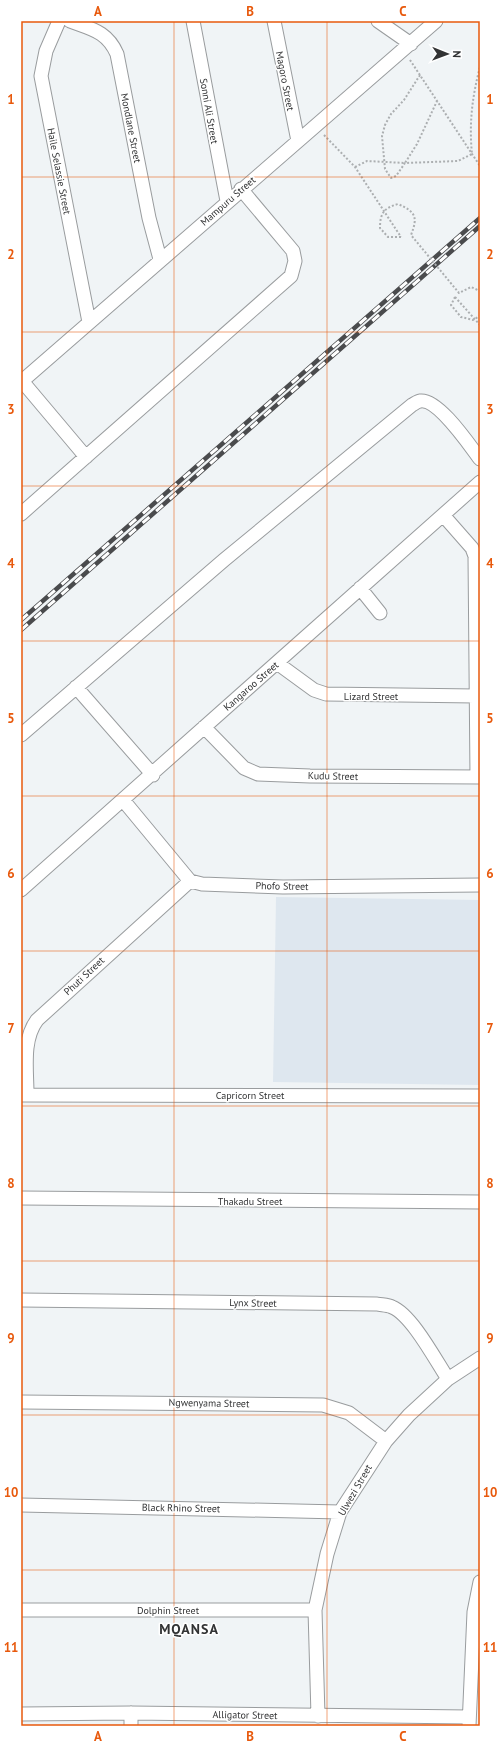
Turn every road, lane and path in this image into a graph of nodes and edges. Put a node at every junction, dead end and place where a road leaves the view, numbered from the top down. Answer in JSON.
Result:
{"nodes":[{"id":1,"x":59,"y":21,"type":"edge"},
{"id":2,"x":70,"y":21,"type":"edge"},
{"id":3,"x":193,"y":21,"type":"edge"},
{"id":4,"x":274,"y":21,"type":"edge"},
{"id":5,"x":378,"y":21,"type":"edge"},
{"id":6,"x":436,"y":21,"type":"edge"},
{"id":7,"x":407,"y":47,"type":"junction"},
{"id":8,"x":480,"y":67,"type":"edge"},
{"id":9,"x":420,"y":75,"type":"junction"},
{"id":10,"x":437,"y":101,"type":"junction"},
{"id":11,"x":315,"y":126,"type":"junction"},
{"id":12,"x":298,"y":141,"type":"junction"},
{"id":13,"x":472,"y":154,"type":"junction"},
{"id":14,"x":384,"y":161,"type":"junction"},
{"id":15,"x":405,"y":163,"type":"junction"},
{"id":16,"x":480,"y":166,"type":"edge"},
{"id":17,"x":355,"y":167,"type":"junction"},
{"id":18,"x":241,"y":189,"type":"junction"},
{"id":19,"x":227,"y":201,"type":"junction"},
{"id":20,"x":160,"y":259,"type":"junction"},
{"id":21,"x":480,"y":292,"type":"edge"},
{"id":22,"x":480,"y":316,"type":"edge"},
{"id":23,"x":89,"y":322,"type":"junction"},
{"id":24,"x":480,"y":325,"type":"edge"},
{"id":25,"x":22,"y":381,"type":"edge"},
{"id":26,"x":86,"y":457,"type":"junction"},
{"id":27,"x":480,"y":459,"type":"edge"},
{"id":28,"x":480,"y":482,"type":"edge"},
{"id":29,"x":21,"y":514,"type":"edge"},
{"id":30,"x":443,"y":515,"type":"junction"},
{"id":31,"x":360,"y":588,"type":"junction"},
{"id":32,"x":380,"y":613,"type":"dead end"},
{"id":33,"x":277,"y":663,"type":"junction"},
{"id":34,"x":76,"y":687,"type":"junction"},
{"id":35,"x":475,"y":696,"type":"junction"},
{"id":36,"x":204,"y":727,"type":"junction"},
{"id":37,"x":21,"y":735,"type":"edge"},
{"id":38,"x":153,"y":774,"type":"junction"},
{"id":39,"x":479,"y":777,"type":"edge"},
{"id":40,"x":123,"y":800,"type":"junction"},
{"id":41,"x":190,"y":881,"type":"junction"},
{"id":42,"x":480,"y":885,"type":"edge"},
{"id":43,"x":21,"y":890,"type":"edge"},
{"id":44,"x":24,"y":1095,"type":"edge"},
{"id":45,"x":480,"y":1096,"type":"edge"},
{"id":46,"x":21,"y":1198,"type":"edge"},
{"id":47,"x":480,"y":1202,"type":"edge"},
{"id":48,"x":21,"y":1300,"type":"edge"},
{"id":49,"x":480,"y":1358,"type":"edge"},
{"id":50,"x":448,"y":1379,"type":"junction"},
{"id":51,"x":21,"y":1402,"type":"edge"},
{"id":52,"x":386,"y":1441,"type":"junction"},
{"id":53,"x":21,"y":1505,"type":"edge"},
{"id":54,"x":340,"y":1512,"type":"junction"},
{"id":55,"x":480,"y":1582,"type":"edge"},
{"id":56,"x":21,"y":1610,"type":"edge"},
{"id":57,"x":315,"y":1610,"type":"junction"},
{"id":58,"x":21,"y":1714,"type":"edge"},
{"id":59,"x":318,"y":1716,"type":"junction"},
{"id":60,"x":131,"y":1720,"type":"edge"},
{"id":61,"x":258,"y":1721,"type":"edge"},
{"id":62,"x":469,"y":1722,"type":"edge"}],
"edges":[{"from":1,"to":23,"type":"street","name":"Haile Selassie Street"},
{"from":2,"to":20,"type":"street","name":"Mondlane Street"},
{"from":3,"to":19,"type":"street","name":"Sonni Ali Street"},
{"from":4,"to":12,"type":"street","name":"Magoro Street"},
{"from":5,"to":7,"type":"street"},
{"from":6,"to":7,"type":"street","name":"Mampuru Street"},
{"from":7,"to":9,"type":"path"},
{"from":7,"to":11,"type":"street","name":"Mampuru Street"},
{"from":8,"to":13,"type":"path"},
{"from":9,"to":10,"type":"path"},
{"from":9,"to":14,"type":"path"},
{"from":10,"to":13,"type":"path"},
{"from":10,"to":15,"type":"path"},
{"from":11,"to":12,"type":"street","name":"Mampuru Street"},
{"from":11,"to":17,"type":"path"},
{"from":12,"to":18,"type":"street","name":"Mampuru Street"},
{"from":13,"to":15,"type":"path"},
{"from":13,"to":16,"type":"path"},
{"from":14,"to":15,"type":"path"},
{"from":14,"to":15,"type":"path"},
{"from":14,"to":17,"type":"path"},
{"from":17,"to":21,"type":"path","bridge":true},
{"from":18,"to":19,"type":"street","name":"Mampuru Street"},
{"from":18,"to":26,"type":"street"},
{"from":19,"to":20,"type":"street","name":"Mampuru Street"},
{"from":20,"to":23,"type":"street","name":"Mampuru Street"},
{"from":22,"to":24,"type":"path","bridge":true},
{"from":23,"to":25,"type":"street","name":"Mampuru Street"},
{"from":25,"to":26,"type":"street"},
{"from":26,"to":29,"type":"street"},
{"from":27,"to":34,"type":"street"},
{"from":28,"to":30,"type":"street","name":"Kangaroo Street"},
{"from":30,"to":31,"type":"street","name":"Kangaroo Street"},
{"from":30,"to":35,"type":"street"},
{"from":31,"to":32,"type":"street"},
{"from":31,"to":33,"type":"street","name":"Kangaroo Street"},
{"from":33,"to":35,"type":"street","name":"Lizard Street"},
{"from":33,"to":36,"type":"street","name":"Kangaroo Street"},
{"from":34,"to":37,"type":"street"},
{"from":34,"to":38,"type":"street"},
{"from":35,"to":39,"type":"street"},
{"from":36,"to":38,"type":"street","name":"Kangaroo Street"},
{"from":36,"to":39,"type":"street","name":"Kudu Street"},
{"from":38,"to":40,"type":"street","name":"Kangaroo Street"},
{"from":40,"to":41,"type":"street"},
{"from":40,"to":43,"type":"street","name":"Kangaroo Street"},
{"from":41,"to":42,"type":"street","name":"Phofo Street"},
{"from":41,"to":44,"type":"street","name":"Phuti Street"},
{"from":44,"to":45,"type":"street","name":"Capricorn Street"},
{"from":46,"to":47,"type":"street","name":"Thakadu Street"},
{"from":48,"to":50,"type":"street","name":"Lynx Street"},
{"from":49,"to":50,"type":"street","name":"Ulwezi Street"},
{"from":50,"to":52,"type":"street","name":"Ulwezi Street"},
{"from":51,"to":52,"type":"street","name":"Ngwenyama Street"},
{"from":52,"to":54,"type":"street","name":"Ulwezi Street"},
{"from":53,"to":54,"type":"street","name":"Black Rhino Street"},
{"from":54,"to":57,"type":"street","name":"Ulwezi Street"},
{"from":55,"to":62,"type":"street"},
{"from":56,"to":57,"type":"street","name":"Dolphin Street"},
{"from":57,"to":59,"type":"street","name":"Ulwezi Street"},
{"from":58,"to":60,"type":"street","name":"Alligator Street"},
{"from":59,"to":61,"type":"street","name":"Alligator Street"},
{"from":59,"to":62,"type":"street","name":"Alligator Street"},
{"from":60,"to":61,"type":"street","name":"Alligator Street"}]}
